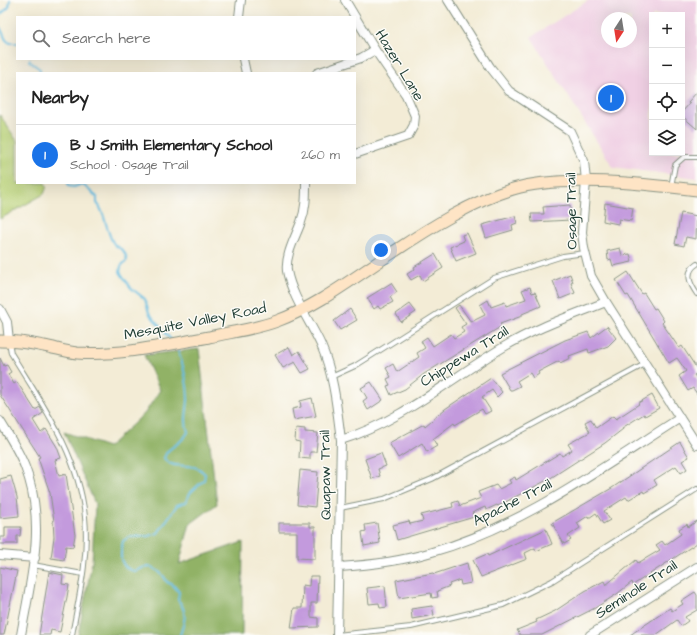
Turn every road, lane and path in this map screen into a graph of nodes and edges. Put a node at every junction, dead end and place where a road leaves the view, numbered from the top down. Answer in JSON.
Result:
{"nodes":[{"id":1,"x":241,"y":0,"type":"edge"},
{"id":2,"x":345,"y":0,"type":"edge"},
{"id":3,"x":448,"y":0,"type":"edge"},
{"id":4,"x":239,"y":16,"type":"edge"},
{"id":5,"x":355,"y":16,"type":"edge"},
{"id":6,"x":356,"y":18,"type":"edge"},
{"id":7,"x":375,"y":50,"type":"junction"},
{"id":8,"x":243,"y":60,"type":"edge"},
{"id":9,"x":355,"y":60,"type":"edge"},
{"id":10,"x":356,"y":60,"type":"edge"},
{"id":11,"x":246,"y":72,"type":"edge"},
{"id":12,"x":320,"y":72,"type":"edge"},
{"id":13,"x":356,"y":154,"type":"edge"},
{"id":14,"x":697,"y":157,"type":"edge"},
{"id":15,"x":586,"y":181,"type":"junction"},
{"id":16,"x":306,"y":184,"type":"edge"},
{"id":17,"x":671,"y":187,"type":"junction"},
{"id":18,"x":697,"y":190,"type":"edge"},
{"id":19,"x":585,"y":253,"type":"junction"},
{"id":20,"x":697,"y":264,"type":"edge"},
{"id":21,"x":697,"y":294,"type":"edge"},
{"id":22,"x":606,"y":302,"type":"junction"},
{"id":23,"x":0,"y":309,"type":"edge"},
{"id":24,"x":303,"y":310,"type":"junction"},
{"id":25,"x":4,"y":341,"type":"edge"},
{"id":26,"x":645,"y":364,"type":"junction"},
{"id":27,"x":331,"y":377,"type":"junction"},
{"id":28,"x":680,"y":418,"type":"junction"},
{"id":29,"x":0,"y":421,"type":"edge"},
{"id":30,"x":341,"y":440,"type":"junction"},
{"id":31,"x":697,"y":445,"type":"edge"},
{"id":32,"x":697,"y":489,"type":"edge"},
{"id":33,"x":340,"y":508,"type":"junction"},
{"id":34,"x":0,"y":555,"type":"edge"},
{"id":35,"x":34,"y":562,"type":"junction"},
{"id":36,"x":339,"y":567,"type":"junction"},
{"id":37,"x":697,"y":567,"type":"edge"},
{"id":38,"x":83,"y":574,"type":"junction"},
{"id":39,"x":21,"y":635,"type":"edge"},
{"id":40,"x":72,"y":635,"type":"edge"},
{"id":41,"x":337,"y":635,"type":"edge"},
{"id":42,"x":590,"y":635,"type":"edge"}],
"edges":[{"from":1,"to":4,"type":"street"},
{"from":2,"to":5,"type":"street","name":"Hazer Lane"},
{"from":3,"to":15,"type":"street","name":"Osage Trail"},
{"from":6,"to":7,"type":"street","name":"Hazer Lane"},
{"from":7,"to":10,"type":"street"},
{"from":7,"to":13,"type":"street","name":"Hazer Lane"},
{"from":8,"to":11,"type":"street"},
{"from":9,"to":12,"type":"street"},
{"from":14,"to":17,"type":"lane"},
{"from":15,"to":17,"type":"street","name":"Mesquite Valley Road"},
{"from":15,"to":19,"type":"street","name":"Osage Trail"},
{"from":15,"to":24,"type":"street","name":"Mesquite Valley Road"},
{"from":16,"to":24,"type":"street","name":"Quapaw Trail"},
{"from":17,"to":18,"type":"street","name":"Mesquite Valley Road"},
{"from":19,"to":22,"type":"street","name":"Osage Trail"},
{"from":19,"to":27,"type":"lane"},
{"from":20,"to":21,"type":"lane"},
{"from":22,"to":26,"type":"street","name":"Osage Trail"},
{"from":22,"to":30,"type":"street","name":"Chippewa Trail"},
{"from":23,"to":25,"type":"street"},
{"from":24,"to":25,"type":"street","name":"Mesquite Valley Road"},
{"from":24,"to":27,"type":"street","name":"Quapaw Trail"},
{"from":25,"to":38,"type":"lane"},
{"from":26,"to":28,"type":"street","name":"Osage Trail"},
{"from":26,"to":33,"type":"lane"},
{"from":27,"to":30,"type":"street","name":"Quapaw Trail"},
{"from":28,"to":31,"type":"street","name":"Osage Trail"},
{"from":28,"to":36,"type":"street","name":"Apache Trail"},
{"from":29,"to":35,"type":"street"},
{"from":30,"to":33,"type":"street","name":"Quapaw Trail"},
{"from":32,"to":41,"type":"lane"},
{"from":33,"to":36,"type":"street","name":"Quapaw Trail"},
{"from":34,"to":35,"type":"street"},
{"from":35,"to":38,"type":"lane"},
{"from":35,"to":39,"type":"street"},
{"from":36,"to":41,"type":"street","name":"Quapaw Trail"},
{"from":37,"to":42,"type":"street","name":"Seminole Trail"},
{"from":38,"to":40,"type":"lane"}]}
